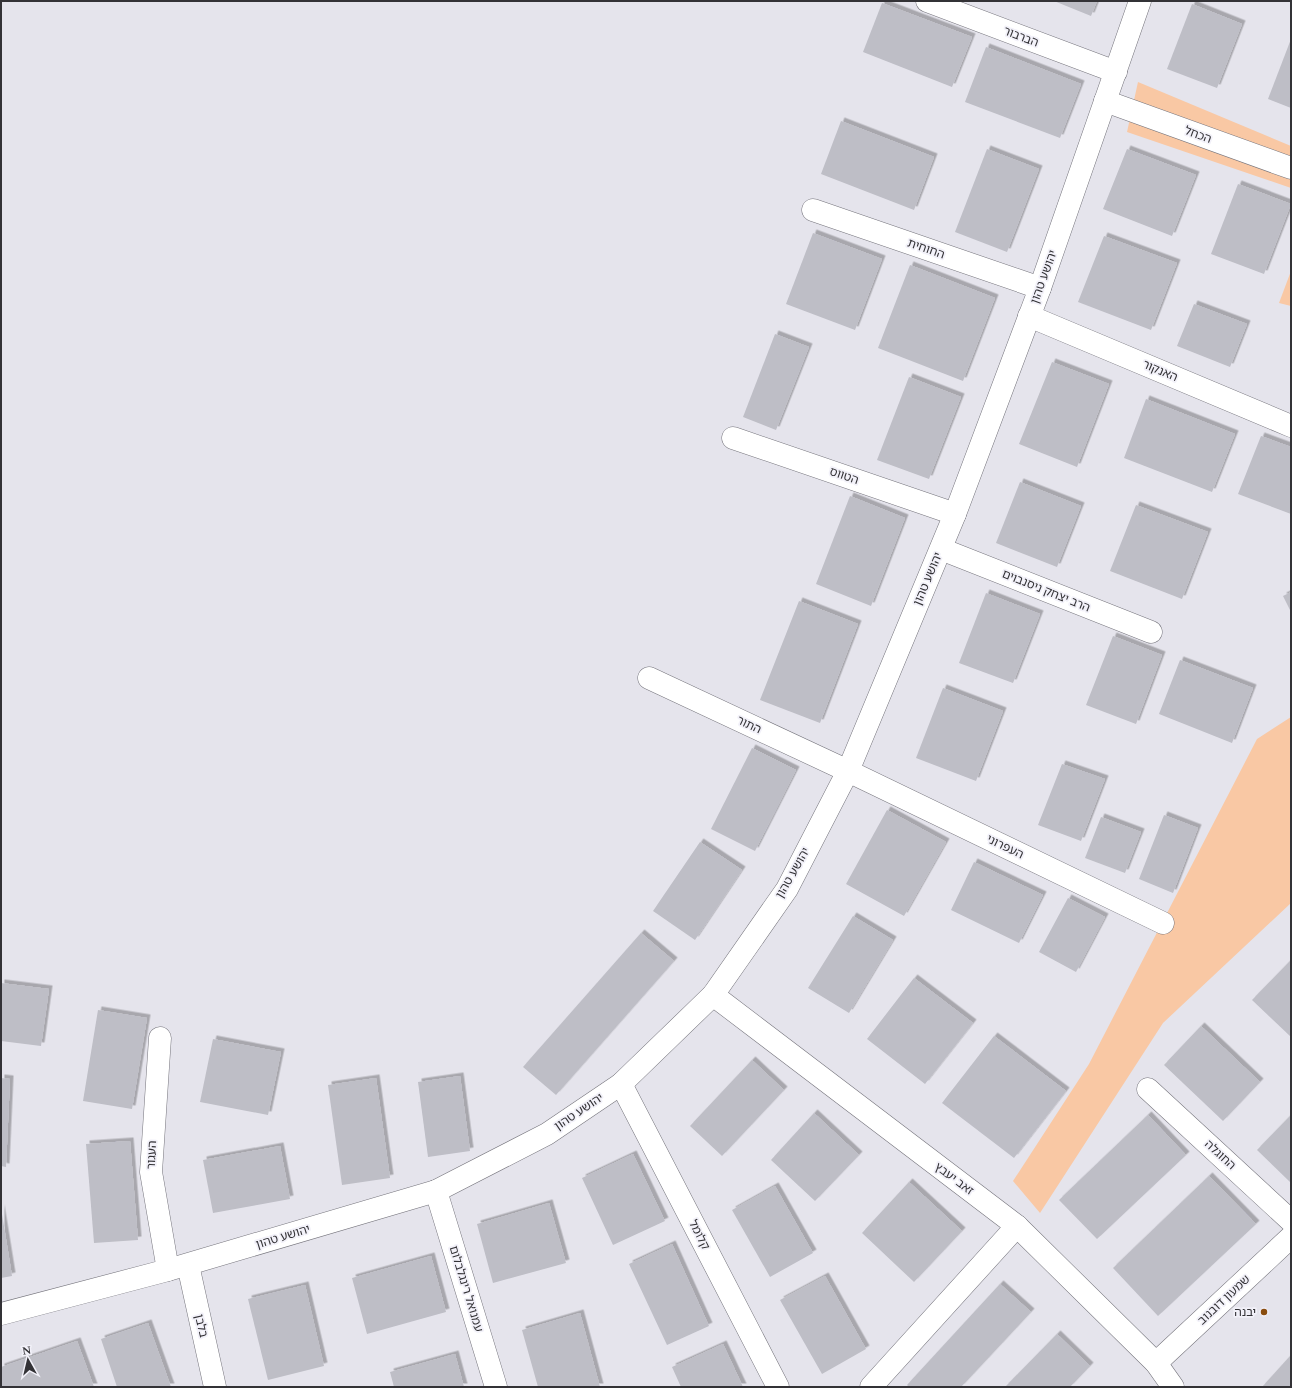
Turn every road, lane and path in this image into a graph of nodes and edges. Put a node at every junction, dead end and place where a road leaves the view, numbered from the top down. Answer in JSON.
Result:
{"nodes":[{"id":1,"x":927,"y":1,"type":"edge"},
{"id":2,"x":1140,"y":1,"type":"edge"},
{"id":3,"x":1116,"y":72,"type":"junction"},
{"id":4,"x":1105,"y":101,"type":"junction"},
{"id":5,"x":1291,"y":168,"type":"edge"},
{"id":6,"x":813,"y":210,"type":"dead end"},
{"id":7,"x":1040,"y":288,"type":"junction"},
{"id":8,"x":1030,"y":316,"type":"junction"},
{"id":9,"x":1291,"y":426,"type":"edge"},
{"id":10,"x":733,"y":438,"type":"dead end"},
{"id":11,"x":955,"y":514,"type":"junction"},
{"id":12,"x":940,"y":549,"type":"junction"},
{"id":13,"x":1151,"y":632,"type":"dead end"},
{"id":14,"x":649,"y":678,"type":"dead end"},
{"id":15,"x":848,"y":771,"type":"junction"},
{"id":16,"x":1162,"y":923,"type":"dead end"},
{"id":17,"x":712,"y":996,"type":"junction"},
{"id":18,"x":160,"y":1038,"type":"dead end"},
{"id":19,"x":621,"y":1084,"type":"junction"},
{"id":20,"x":1148,"y":1089,"type":"dead end"},
{"id":21,"x":436,"y":1191,"type":"junction"},
{"id":22,"x":1291,"y":1221,"type":"edge"},
{"id":23,"x":1017,"y":1226,"type":"junction"},
{"id":24,"x":1291,"y":1237,"type":"edge"},
{"id":25,"x":178,"y":1268,"type":"junction"},
{"id":26,"x":1,"y":1314,"type":"edge"},
{"id":27,"x":1156,"y":1363,"type":"junction"},
{"id":28,"x":215,"y":1387,"type":"edge"},
{"id":29,"x":496,"y":1387,"type":"edge"},
{"id":30,"x":778,"y":1387,"type":"edge"},
{"id":31,"x":872,"y":1387,"type":"edge"},
{"id":32,"x":1173,"y":1387,"type":"edge"}],
"edges":[{"from":1,"to":3,"type":"street","name":"הברבור"},
{"from":2,"to":3,"type":"street","name":"יהושע טהון"},
{"from":3,"to":4,"type":"street","name":"יהושע טהון"},
{"from":4,"to":5,"type":"street","name":"הכחל"},
{"from":4,"to":7,"type":"street","name":"יהושע טהון"},
{"from":6,"to":7,"type":"street","name":"החוחית"},
{"from":7,"to":8,"type":"street","name":"יהושע טהון"},
{"from":8,"to":9,"type":"street","name":"האנקור"},
{"from":8,"to":11,"type":"street","name":"יהושע טהון"},
{"from":10,"to":11,"type":"street","name":"הטווס"},
{"from":11,"to":12,"type":"street","name":"יהושע טהון"},
{"from":12,"to":13,"type":"street","name":"הרב יצחק ניסנבוים"},
{"from":12,"to":15,"type":"street","name":"יהושע טהון"},
{"from":14,"to":15,"type":"street","name":"התור"},
{"from":15,"to":16,"type":"street","name":"העפרוני"},
{"from":15,"to":17,"type":"street","name":"יהושע טהון"},
{"from":17,"to":19,"type":"street","name":"יהושע טהון"},
{"from":17,"to":23,"type":"street","name":"זאב יעבץ"},
{"from":18,"to":25,"type":"street","name":"העגור"},
{"from":19,"to":21,"type":"street","name":"יהושע טהון"},
{"from":19,"to":30,"type":"street","name":"קלומל"},
{"from":20,"to":22,"type":"street","name":"החוגלה"},
{"from":21,"to":25,"type":"street","name":"יהושע טהון"},
{"from":21,"to":29,"type":"street","name":"עמנואל רינגלבלום"},
{"from":23,"to":27,"type":"street","name":"זאב יעבץ"},
{"from":23,"to":31,"type":"street"},
{"from":24,"to":27,"type":"street","name":"שמעון דובנוב"},
{"from":25,"to":26,"type":"street","name":"יהושע טהון"},
{"from":25,"to":28,"type":"street","name":"בלבן"},
{"from":27,"to":32,"type":"street","name":"זאב יעבץ"}]}
